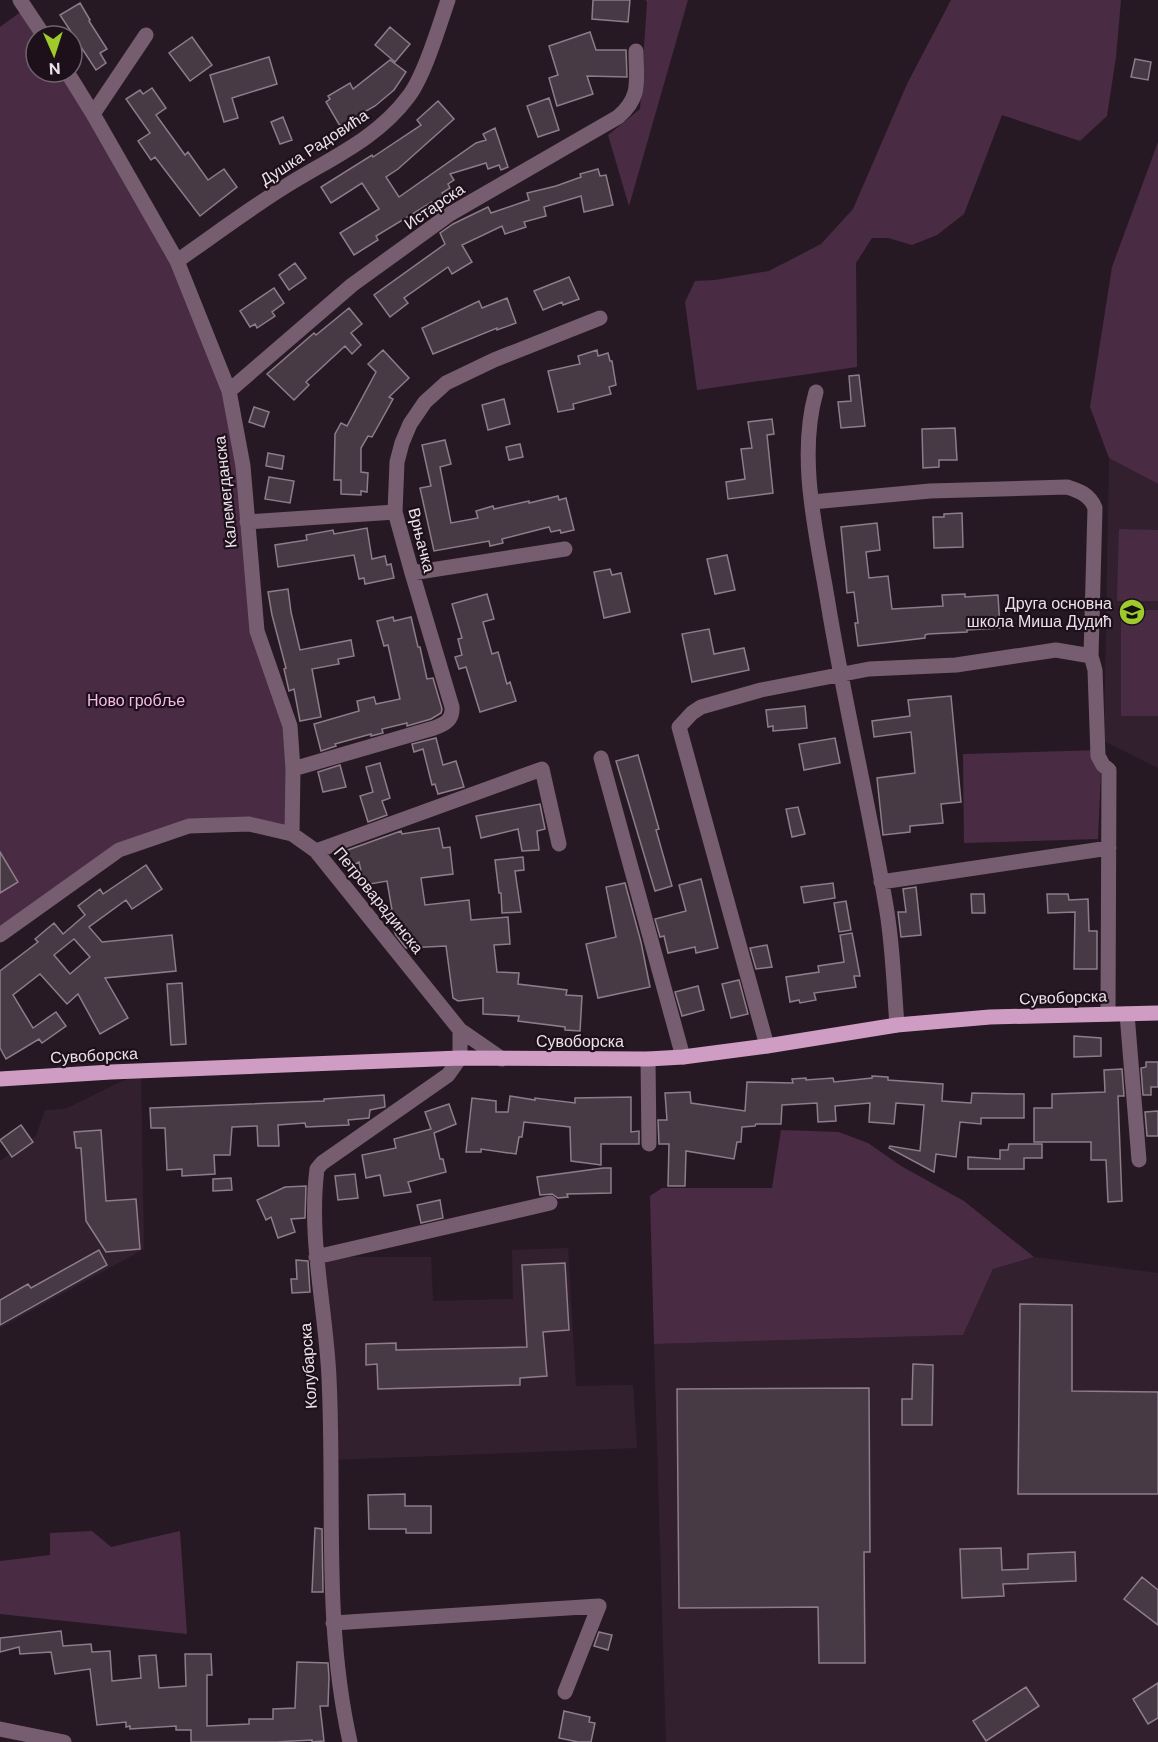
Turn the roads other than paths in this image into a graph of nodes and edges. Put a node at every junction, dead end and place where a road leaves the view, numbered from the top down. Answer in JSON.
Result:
{"nodes":[{"id":1,"x":20,"y":0,"type":"edge"},
{"id":2,"x":448,"y":0,"type":"edge"},
{"id":3,"x":36,"y":24,"type":"edge"},
{"id":4,"x":146,"y":35,"type":"dead end"},
{"id":5,"x":636,"y":51,"type":"dead end"},
{"id":6,"x":74,"y":84,"type":"edge"},
{"id":7,"x":93,"y":114,"type":"junction"},
{"id":8,"x":177,"y":261,"type":"junction"},
{"id":9,"x":600,"y":318,"type":"dead end"},
{"id":10,"x":229,"y":391,"type":"junction"},
{"id":11,"x":816,"y":392,"type":"dead end"},
{"id":12,"x":812,"y":502,"type":"junction"},
{"id":13,"x":395,"y":512,"type":"junction"},
{"id":14,"x":247,"y":522,"type":"junction"},
{"id":15,"x":564,"y":549,"type":"dead end"},
{"id":16,"x":411,"y":573,"type":"junction"},
{"id":17,"x":1091,"y":656,"type":"junction"},
{"id":18,"x":840,"y":675,"type":"junction"},
{"id":19,"x":601,"y":758,"type":"dead end"},
{"id":20,"x":294,"y":768,"type":"junction"},
{"id":21,"x":292,"y":834,"type":"junction"},
{"id":22,"x":559,"y":844,"type":"dead end"},
{"id":23,"x":1109,"y":848,"type":"junction"},
{"id":24,"x":316,"y":851,"type":"junction"},
{"id":25,"x":881,"y":882,"type":"junction"},
{"id":26,"x":0,"y":935,"type":"edge"},
{"id":27,"x":1158,"y":1013,"type":"edge"},
{"id":28,"x":1108,"y":1014,"type":"junction"},
{"id":29,"x":1127,"y":1014,"type":"junction"},
{"id":30,"x":897,"y":1025,"type":"junction"},
{"id":31,"x":460,"y":1030,"type":"junction"},
{"id":32,"x":767,"y":1046,"type":"junction"},
{"id":33,"x":683,"y":1057,"type":"junction"},
{"id":34,"x":460,"y":1058,"type":"junction"},
{"id":35,"x":502,"y":1059,"type":"junction"},
{"id":36,"x":648,"y":1059,"type":"junction"},
{"id":37,"x":0,"y":1079,"type":"edge"},
{"id":38,"x":649,"y":1144,"type":"dead end"},
{"id":39,"x":1139,"y":1160,"type":"dead end"},
{"id":40,"x":550,"y":1203,"type":"dead end"},
{"id":41,"x":316,"y":1257,"type":"junction"},
{"id":42,"x":333,"y":1623,"type":"junction"},
{"id":43,"x":565,"y":1692,"type":"dead end"},
{"id":44,"x":0,"y":1729,"type":"edge"},
{"id":45,"x":64,"y":1742,"type":"edge"},
{"id":46,"x":350,"y":1742,"type":"edge"}],
"edges":[{"from":1,"to":3,"type":"street"},
{"from":2,"to":8,"type":"street","name":"Душка Радовића"},
{"from":4,"to":7,"type":"street"},
{"from":5,"to":10,"type":"street","name":"Истарска"},
{"from":6,"to":7,"type":"street","name":"Калемегданска"},
{"from":7,"to":8,"type":"street","name":"Калемегданска"},
{"from":8,"to":10,"type":"street","name":"Калемегданска"},
{"from":9,"to":13,"type":"street","name":"Врњачка"},
{"from":10,"to":14,"type":"street","name":"Калемегданска"},
{"from":11,"to":12,"type":"street"},
{"from":12,"to":17,"type":"street"},
{"from":12,"to":18,"type":"street"},
{"from":13,"to":14,"type":"street"},
{"from":13,"to":16,"type":"street","name":"Врњачка"},
{"from":14,"to":20,"type":"street","name":"Калемегданска"},
{"from":15,"to":16,"type":"street"},
{"from":16,"to":20,"type":"street","name":"Врњачка"},
{"from":17,"to":18,"type":"street"},
{"from":17,"to":23,"type":"street"},
{"from":18,"to":25,"type":"street"},
{"from":18,"to":32,"type":"street"},
{"from":19,"to":33,"type":"street"},
{"from":20,"to":21,"type":"street","name":"Калемегданска"},
{"from":21,"to":24,"type":"street","name":"Петроварадинска"},
{"from":21,"to":26,"type":"street","name":"Петроварадинска"},
{"from":22,"to":24,"type":"street"},
{"from":23,"to":25,"type":"street"},
{"from":23,"to":28,"type":"street"},
{"from":24,"to":31,"type":"street","name":"Петроварадинска"},
{"from":25,"to":30,"type":"street"},
{"from":27,"to":29,"type":"main road","name":"Сувоборска"},
{"from":28,"to":29,"type":"main road","name":"Сувоборска"},
{"from":28,"to":30,"type":"main road","name":"Сувоборска"},
{"from":29,"to":39,"type":"street"},
{"from":30,"to":32,"type":"main road","name":"Сувоборска"},
{"from":31,"to":34,"type":"street"},
{"from":31,"to":35,"type":"street","name":"Петроварадинска"},
{"from":32,"to":33,"type":"main road","name":"Сувоборска"},
{"from":33,"to":36,"type":"main road","name":"Сувоборска"},
{"from":34,"to":35,"type":"main road","name":"Сувоборска"},
{"from":34,"to":37,"type":"main road","name":"Сувоборска"},
{"from":34,"to":41,"type":"street","name":"Колубарска"},
{"from":35,"to":36,"type":"main road","name":"Сувоборска"},
{"from":36,"to":38,"type":"street"},
{"from":40,"to":41,"type":"street"},
{"from":41,"to":42,"type":"street","name":"Колубарска"},
{"from":42,"to":43,"type":"street"},
{"from":42,"to":46,"type":"street","name":"Колубарска"},
{"from":44,"to":45,"type":"street"}]}
